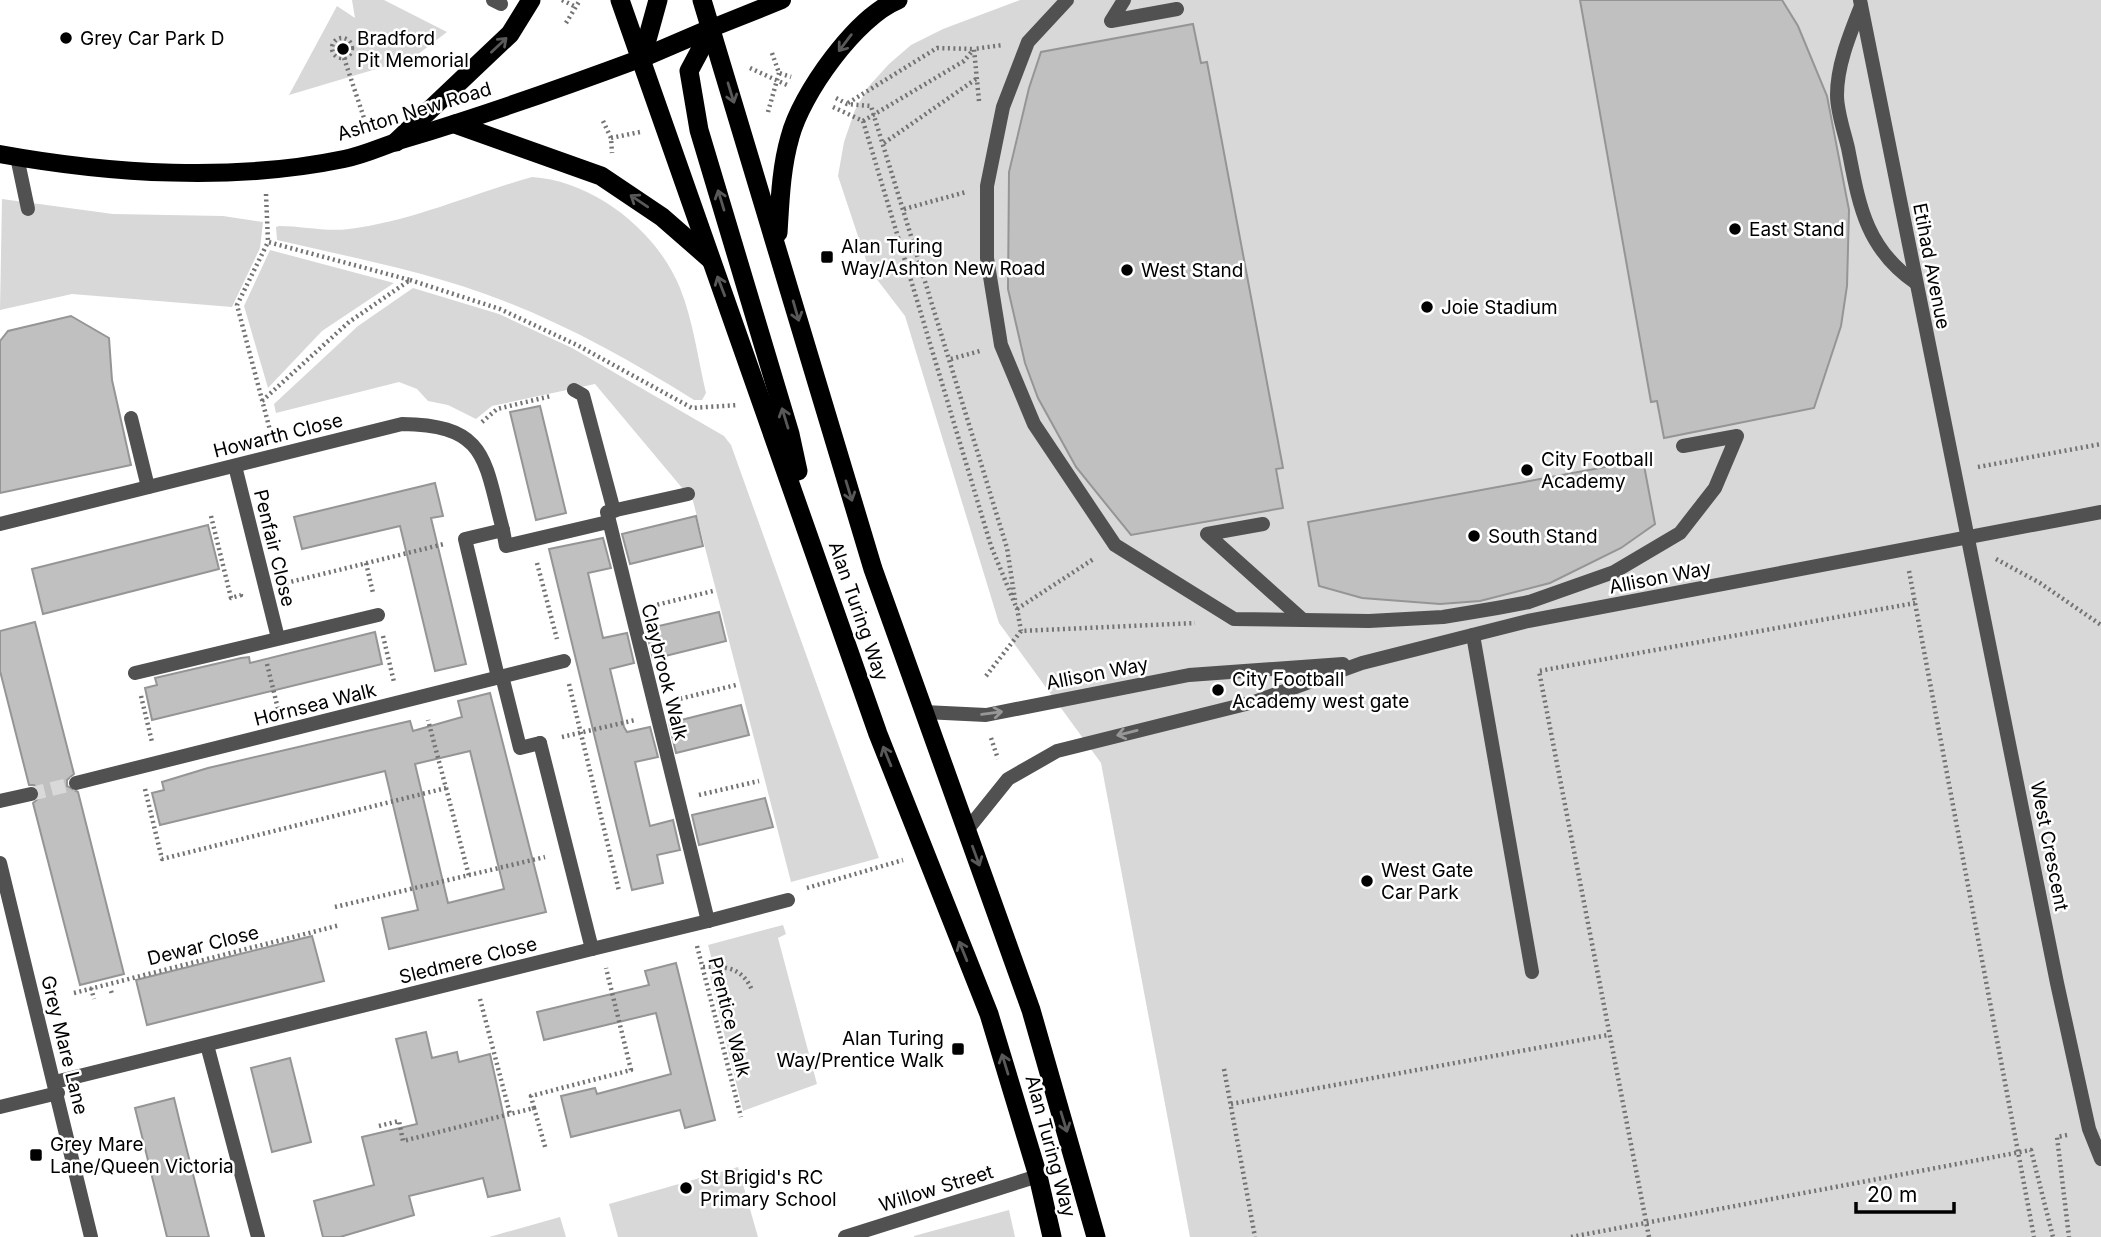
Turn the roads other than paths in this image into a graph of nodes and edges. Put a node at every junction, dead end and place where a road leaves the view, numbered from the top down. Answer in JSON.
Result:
{"nodes":[{"id":1,"x":531,"y":0,"type":"edge"},
{"id":2,"x":620,"y":0,"type":"edge"},
{"id":3,"x":658,"y":0,"type":"edge"},
{"id":4,"x":702,"y":0,"type":"edge"},
{"id":5,"x":782,"y":0,"type":"edge"},
{"id":6,"x":898,"y":0,"type":"edge"},
{"id":7,"x":1067,"y":0,"type":"edge"},
{"id":8,"x":1124,"y":0,"type":"edge"},
{"id":9,"x":1861,"y":3,"type":"edge"},
{"id":10,"x":1177,"y":9,"type":"dead end"},
{"id":11,"x":712,"y":27,"type":"junction"},
{"id":12,"x":642,"y":58,"type":"junction"},
{"id":13,"x":455,"y":124,"type":"junction"},
{"id":14,"x":396,"y":142,"type":"junction"},
{"id":15,"x":9,"y":155,"type":"edge"},
{"id":16,"x":29,"y":209,"type":"dead end"},
{"id":17,"x":777,"y":244,"type":"junction"},
{"id":18,"x":711,"y":260,"type":"junction"},
{"id":19,"x":1916,"y":283,"type":"junction"},
{"id":20,"x":574,"y":390,"type":"road end"},
{"id":21,"x":131,"y":418,"type":"dead end"},
{"id":22,"x":1683,"y":446,"type":"dead end"},
{"id":23,"x":235,"y":466,"type":"junction"},
{"id":24,"x":148,"y":487,"type":"junction"},
{"id":25,"x":688,"y":494,"type":"dead end"},
{"id":26,"x":2101,"y":512,"type":"edge"},
{"id":27,"x":611,"y":516,"type":"junction"},
{"id":28,"x":0,"y":524,"type":"edge"},
{"id":29,"x":1263,"y":524,"type":"dead end"},
{"id":30,"x":503,"y":530,"type":"junction"},
{"id":31,"x":1967,"y":539,"type":"junction"},
{"id":32,"x":816,"y":556,"type":"junction"},
{"id":33,"x":378,"y":615,"type":"dead end"},
{"id":34,"x":1303,"y":620,"type":"junction"},
{"id":35,"x":1473,"y":635,"type":"junction"},
{"id":36,"x":278,"y":639,"type":"junction"},
{"id":37,"x":564,"y":661,"type":"road end"},
{"id":38,"x":1362,"y":663,"type":"junction"},
{"id":39,"x":135,"y":673,"type":"road end"},
{"id":40,"x":500,"y":677,"type":"junction"},
{"id":41,"x":924,"y":712,"type":"junction"},
{"id":42,"x":76,"y":783,"type":"tunnel mouth"},
{"id":43,"x":32,"y":794,"type":"tunnel mouth"},
{"id":44,"x":0,"y":802,"type":"edge"},
{"id":45,"x":967,"y":830,"type":"junction"},
{"id":46,"x":0,"y":863,"type":"edge"},
{"id":47,"x":788,"y":900,"type":"road end"},
{"id":48,"x":708,"y":921,"type":"junction"},
{"id":49,"x":596,"y":948,"type":"junction"},
{"id":50,"x":1532,"y":972,"type":"dead end"},
{"id":51,"x":207,"y":1045,"type":"junction"},
{"id":52,"x":56,"y":1088,"type":"junction"},
{"id":53,"x":0,"y":1107,"type":"edge"},
{"id":54,"x":2101,"y":1159,"type":"edge"},
{"id":55,"x":1038,"y":1177,"type":"junction"},
{"id":56,"x":91,"y":1237,"type":"edge"},
{"id":57,"x":258,"y":1237,"type":"edge"},
{"id":58,"x":845,"y":1237,"type":"edge"},
{"id":59,"x":1052,"y":1237,"type":"edge"},
{"id":60,"x":1096,"y":1237,"type":"edge"}],
"edges":[{"from":14,"to":1,"type":"highway","one_way":true},
{"from":2,"to":12,"type":"highway","name":"Alan Turing Way"},
{"from":3,"to":12,"type":"highway"},
{"from":4,"to":11,"type":"highway","name":"Alan Turing Way"},
{"from":5,"to":11,"type":"main road","name":"Ashton New Road"},
{"from":6,"to":17,"type":"highway","one_way":true},
{"from":7,"to":34,"type":"street"},
{"from":8,"to":10,"type":"street"},
{"from":9,"to":19,"type":"street","name":"Etihad Avenue"},
{"from":9,"to":19,"type":"street"},
{"from":11,"to":12,"type":"highway","name":"Ashton New Road"},
{"from":11,"to":17,"type":"highway","name":"Alan Turing Way","one_way":true},
{"from":32,"to":11,"type":"highway","one_way":true},
{"from":12,"to":13,"type":"main road","name":"Ashton New Road"},
{"from":12,"to":18,"type":"highway","name":"Alan Turing Way"},
{"from":13,"to":14,"type":"main road","name":"Ashton New Road"},
{"from":18,"to":13,"type":"highway","one_way":true},
{"from":14,"to":15,"type":"main road","name":"Ashton New Road"},
{"from":15,"to":16,"type":"street"},
{"from":17,"to":41,"type":"highway","name":"Alan Turing Way","one_way":true},
{"from":32,"to":18,"type":"highway","name":"Alan Turing Way","one_way":true},
{"from":19,"to":31,"type":"street","name":"Etihad Avenue"},
{"from":20,"to":27,"type":"street","name":"Claybrook Walk"},
{"from":21,"to":24,"type":"street"},
{"from":22,"to":34,"type":"street"},
{"from":23,"to":24,"type":"street","name":"Howarth Close"},
{"from":23,"to":30,"type":"street","name":"Howarth Close"},
{"from":23,"to":36,"type":"street","name":"Penfair Close"},
{"from":24,"to":28,"type":"street","name":"Howarth Close"},
{"from":25,"to":27,"type":"street"},
{"from":26,"to":31,"type":"street","name":"Allison Way"},
{"from":27,"to":30,"type":"street"},
{"from":27,"to":48,"type":"street","name":"Claybrook Walk"},
{"from":29,"to":34,"type":"street"},
{"from":30,"to":40,"type":"street"},
{"from":31,"to":35,"type":"street","name":"Allison Way"},
{"from":31,"to":54,"type":"street","name":"West Crescent"},
{"from":55,"to":32,"type":"highway","name":"Alan Turing Way","one_way":true},
{"from":33,"to":36,"type":"street","name":"Penfair Close"},
{"from":35,"to":38,"type":"street","name":"Allison Way"},
{"from":35,"to":50,"type":"street"},
{"from":36,"to":39,"type":"street","name":"Penfair Close"},
{"from":37,"to":40,"type":"street","name":"Hornsea Walk"},
{"from":41,"to":38,"type":"street","name":"Allison Way","one_way":true},
{"from":38,"to":45,"type":"street","name":"Allison Way","one_way":true},
{"from":40,"to":42,"type":"street","name":"Hornsea Walk"},
{"from":40,"to":49,"type":"street"},
{"from":41,"to":45,"type":"highway","name":"Alan Turing Way"},
{"from":43,"to":44,"type":"street"},
{"from":45,"to":60,"type":"highway","name":"Alan Turing Way","one_way":true},
{"from":46,"to":52,"type":"street","name":"Grey Mare Lane"},
{"from":47,"to":48,"type":"street","name":"Sledmere Close"},
{"from":48,"to":49,"type":"street","name":"Sledmere Close"},
{"from":49,"to":51,"type":"street","name":"Sledmere Close"},
{"from":51,"to":52,"type":"street","name":"Sledmere Close"},
{"from":51,"to":57,"type":"street"},
{"from":52,"to":53,"type":"street","name":"Sledmere Close"},
{"from":52,"to":56,"type":"street","name":"Grey Mare Lane"},
{"from":55,"to":58,"type":"street","name":"Willow Street"},
{"from":55,"to":59,"type":"highway","name":"Alan Turing Way"}]}
